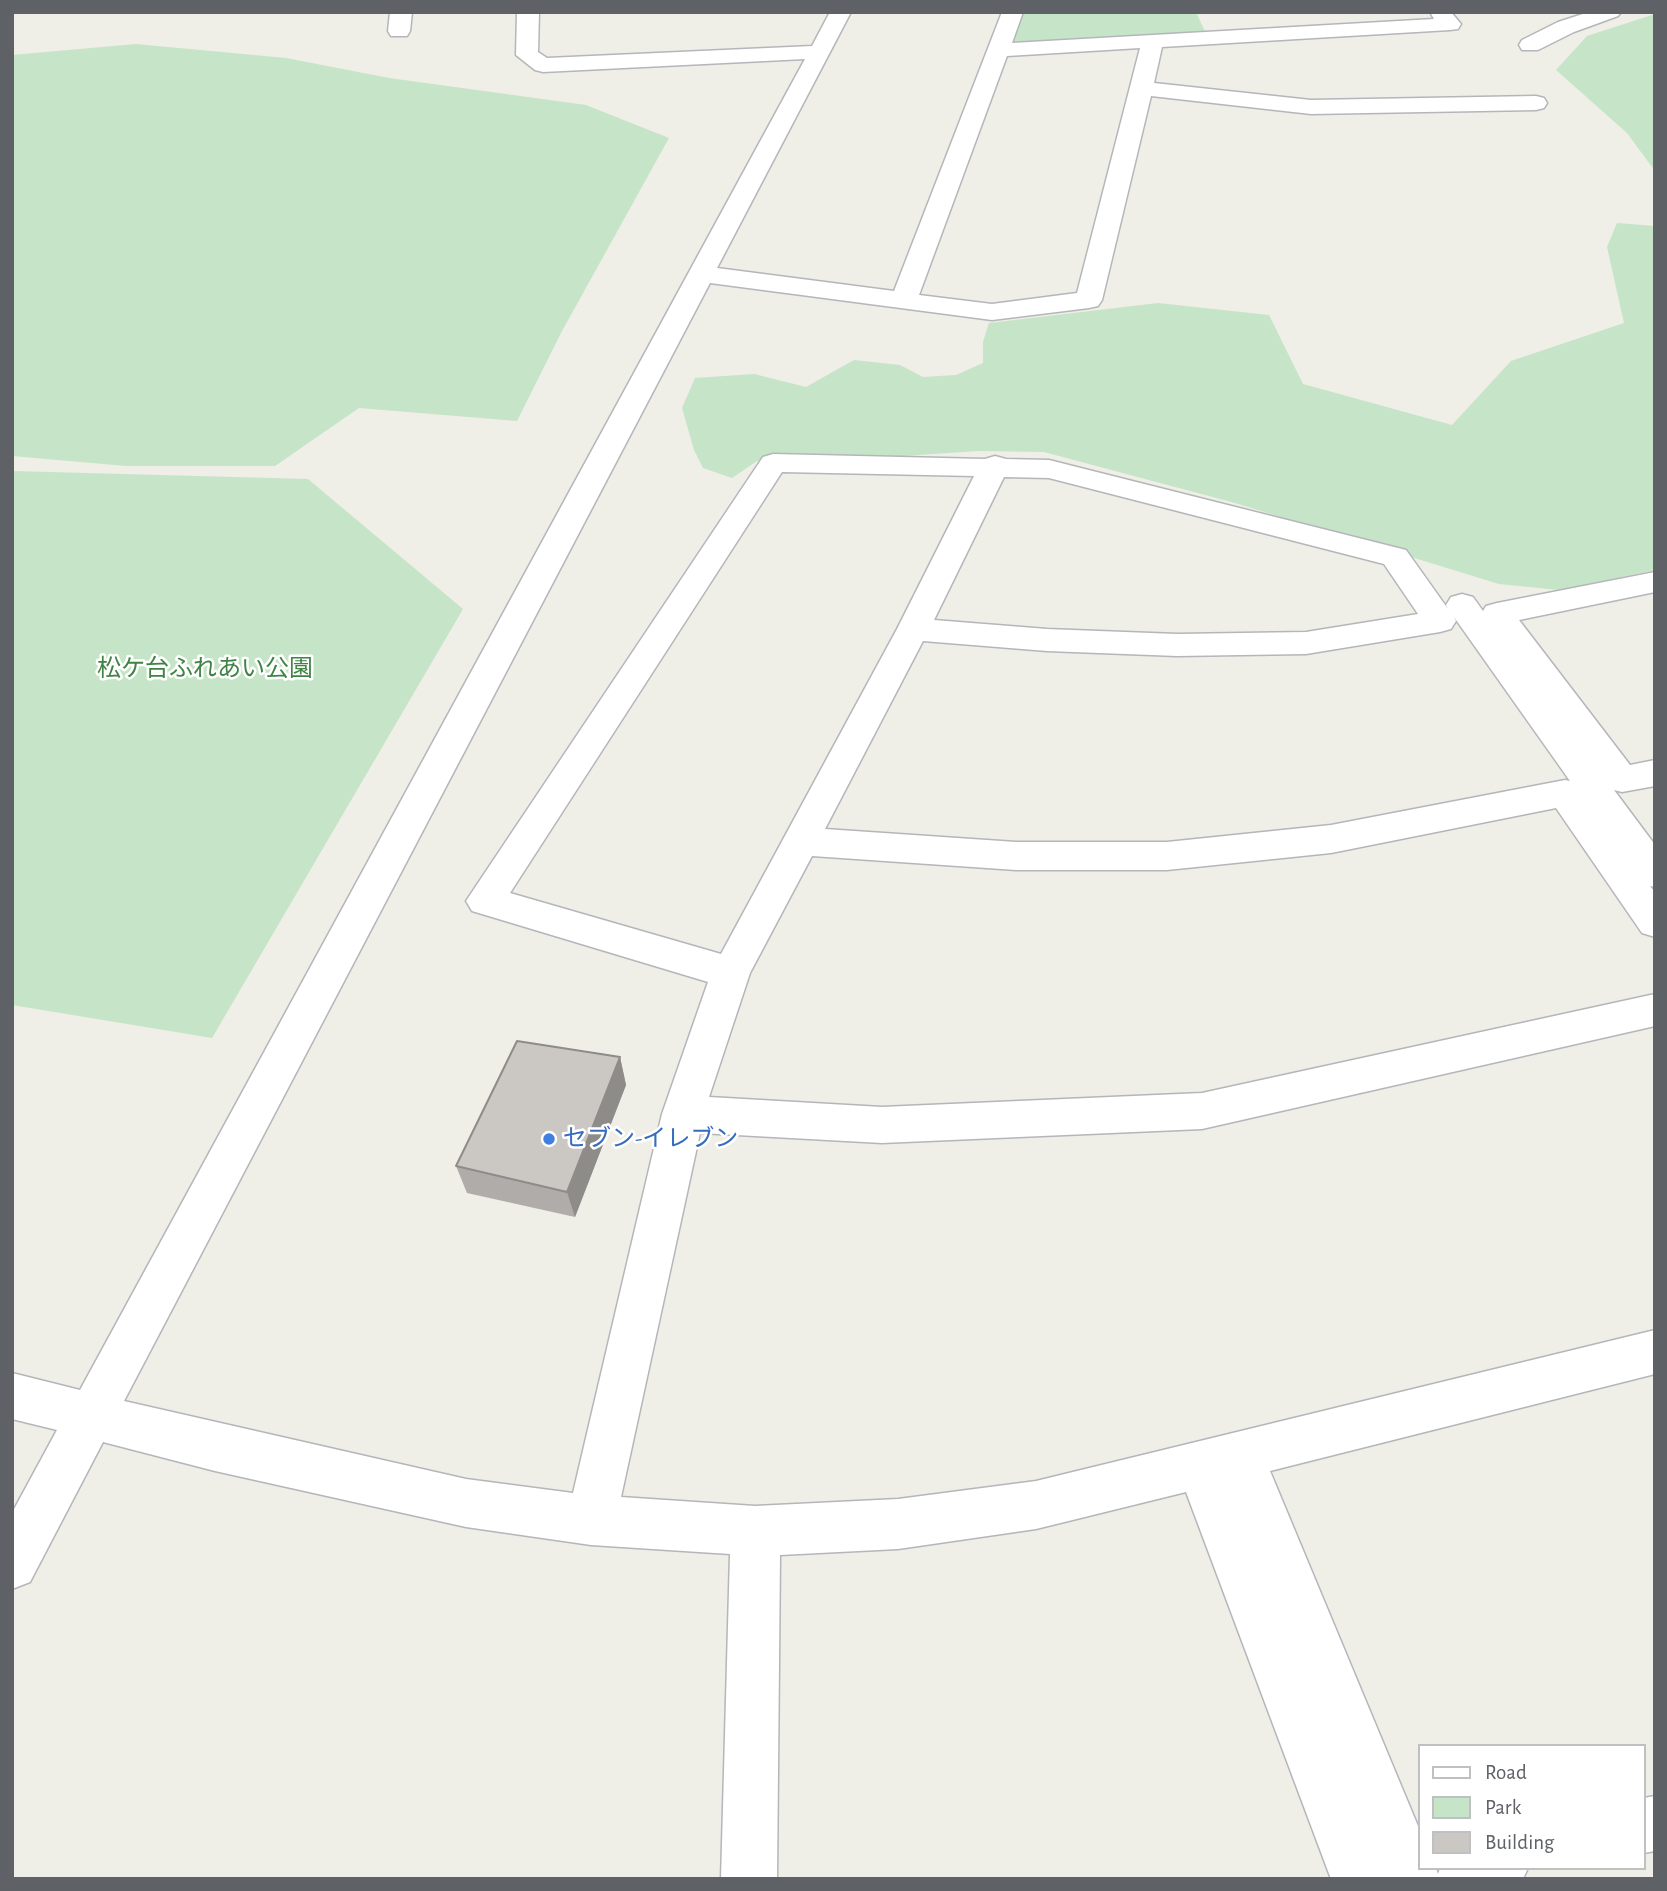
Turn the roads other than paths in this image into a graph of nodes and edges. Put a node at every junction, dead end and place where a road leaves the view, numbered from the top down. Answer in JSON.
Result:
{"nodes":[{"id":1,"x":527,"y":12,"type":"edge"},
{"id":2,"x":841,"y":12,"type":"edge"},
{"id":3,"x":1013,"y":12,"type":"edge"},
{"id":4,"x":1440,"y":12,"type":"edge"},
{"id":5,"x":1601,"y":14,"type":"edge"},
{"id":6,"x":1153,"y":41,"type":"junction"},
{"id":7,"x":1530,"y":45,"type":"dead end"},
{"id":8,"x":998,"y":50,"type":"junction"},
{"id":9,"x":820,"y":52,"type":"junction"},
{"id":10,"x":1142,"y":88,"type":"junction"},
{"id":11,"x":1536,"y":103,"type":"dead end"},
{"id":12,"x":701,"y":274,"type":"junction"},
{"id":13,"x":904,"y":299,"type":"junction"},
{"id":14,"x":995,"y":465,"type":"junction"},
{"id":15,"x":1655,"y":582,"type":"edge"},
{"id":16,"x":1461,"y":605,"type":"dead end"},
{"id":17,"x":913,"y":629,"type":"junction"},
{"id":18,"x":1655,"y":773,"type":"edge"},
{"id":19,"x":800,"y":841,"type":"junction"},
{"id":20,"x":1655,"y":873,"type":"edge"},
{"id":21,"x":1655,"y":922,"type":"edge"},
{"id":22,"x":730,"y":973,"type":"junction"},
{"id":23,"x":1655,"y":1010,"type":"edge"},
{"id":24,"x":683,"y":1114,"type":"junction"},
{"id":25,"x":1655,"y":1352,"type":"edge"},
{"id":26,"x":12,"y":1396,"type":"edge"},
{"id":27,"x":90,"y":1416,"type":"junction"},
{"id":28,"x":1220,"y":1461,"type":"junction"},
{"id":29,"x":591,"y":1520,"type":"junction"},
{"id":30,"x":755,"y":1531,"type":"junction"},
{"id":31,"x":12,"y":1564,"type":"edge"},
{"id":32,"x":1493,"y":1870,"type":"edge"},
{"id":33,"x":749,"y":1879,"type":"edge"},
{"id":34,"x":1359,"y":1879,"type":"edge"},
{"id":35,"x":1412,"y":1879,"type":"edge"},
{"id":36,"x":1464,"y":1879,"type":"edge"}],
"edges":[{"from":1,"to":9,"type":"street"},
{"from":2,"to":9,"type":"street"},
{"from":3,"to":8,"type":"street"},
{"from":4,"to":6,"type":"street"},
{"from":5,"to":7,"type":"street"},
{"from":6,"to":8,"type":"street"},
{"from":6,"to":10,"type":"street"},
{"from":8,"to":13,"type":"street"},
{"from":9,"to":12,"type":"street"},
{"from":10,"to":11,"type":"street"},
{"from":10,"to":13,"type":"street"},
{"from":12,"to":13,"type":"street"},
{"from":12,"to":27,"type":"street"},
{"from":14,"to":17,"type":"street"},
{"from":14,"to":17,"type":"street"},
{"from":14,"to":22,"type":"street"},
{"from":15,"to":18,"type":"street"},
{"from":16,"to":20,"type":"street"},
{"from":17,"to":19,"type":"street"},
{"from":19,"to":21,"type":"street"},
{"from":19,"to":22,"type":"street"},
{"from":22,"to":24,"type":"street"},
{"from":23,"to":24,"type":"street"},
{"from":24,"to":29,"type":"street"},
{"from":25,"to":28,"type":"street"},
{"from":26,"to":27,"type":"street"},
{"from":27,"to":29,"type":"street"},
{"from":27,"to":31,"type":"street"},
{"from":28,"to":30,"type":"street"},
{"from":28,"to":34,"type":"street"},
{"from":28,"to":35,"type":"street"},
{"from":29,"to":30,"type":"street"},
{"from":30,"to":33,"type":"street"},
{"from":32,"to":36,"type":"street"}]}
